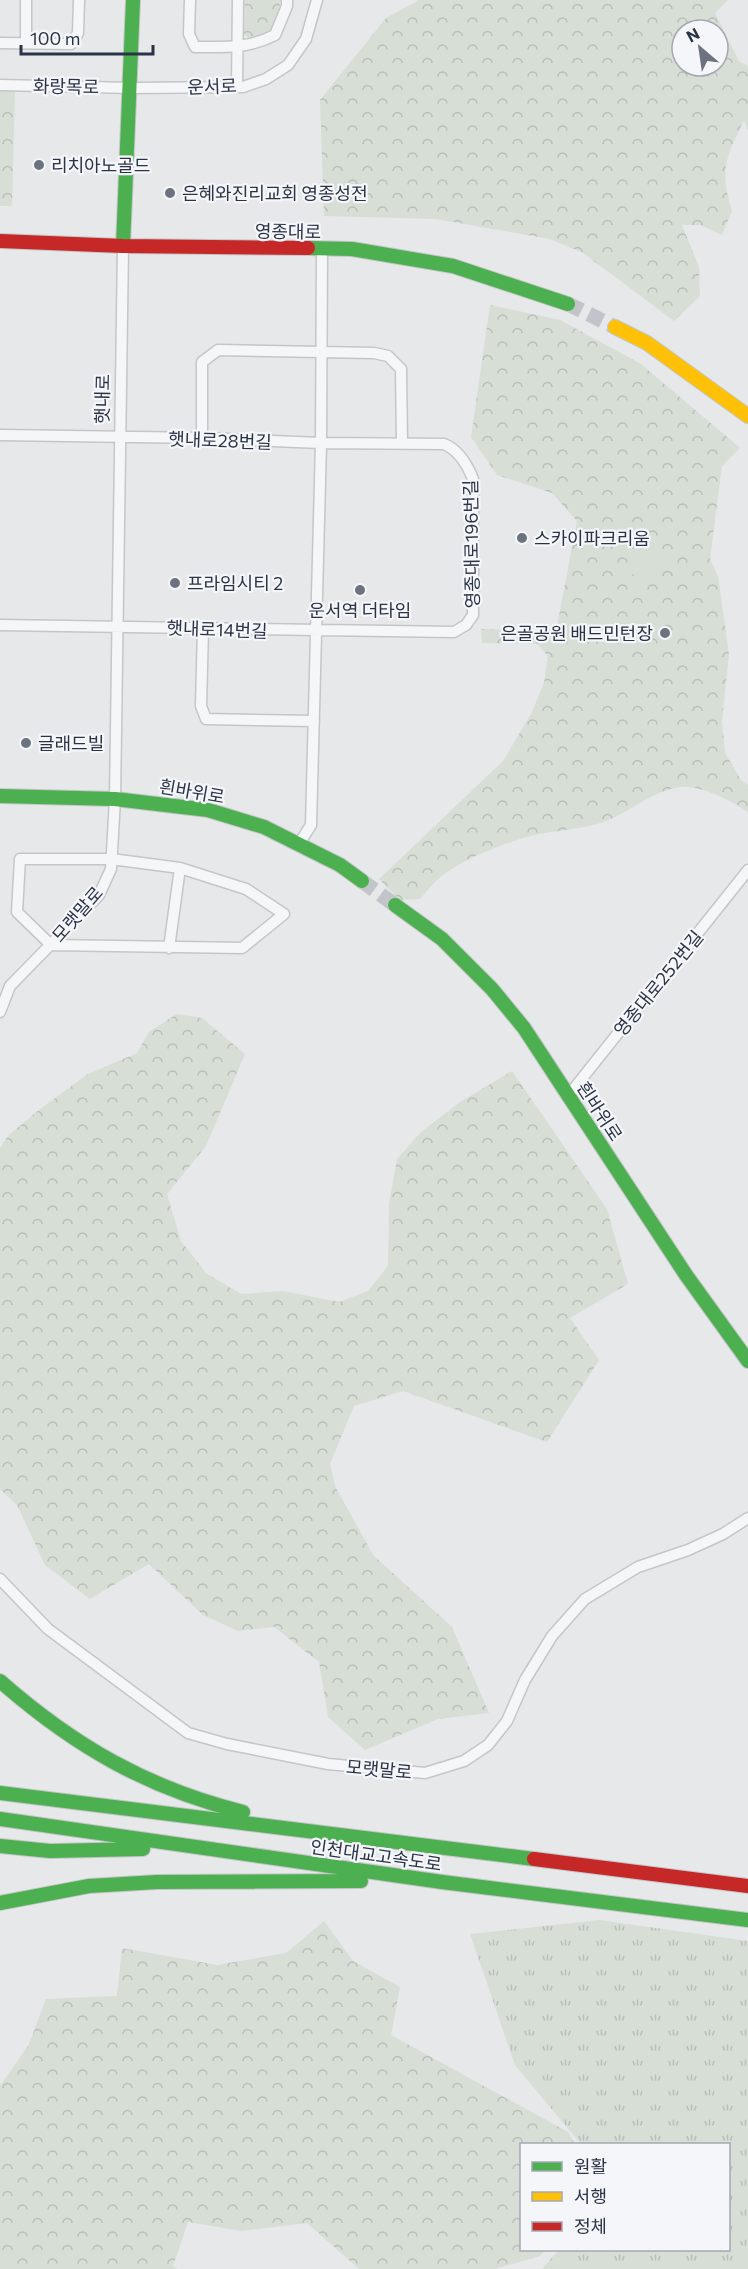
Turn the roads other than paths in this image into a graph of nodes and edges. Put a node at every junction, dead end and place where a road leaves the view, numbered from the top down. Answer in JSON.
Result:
{"nodes":[{"id":1,"x":26,"y":0,"type":"edge"},
{"id":2,"x":79,"y":0,"type":"edge"},
{"id":3,"x":133,"y":0,"type":"edge"},
{"id":4,"x":190,"y":0,"type":"edge"},
{"id":5,"x":238,"y":0,"type":"edge"},
{"id":6,"x":287,"y":0,"type":"edge"},
{"id":7,"x":317,"y":0,"type":"edge"},
{"id":8,"x":0,"y":42,"type":"edge"},
{"id":9,"x":26,"y":43,"type":"junction"},
{"id":10,"x":238,"y":48,"type":"junction"},
{"id":11,"x":0,"y":85,"type":"edge"},
{"id":12,"x":237,"y":87,"type":"junction"},
{"id":13,"x":131,"y":88,"type":"junction"},
{"id":14,"x":0,"y":241,"type":"edge"},
{"id":15,"x":123,"y":246,"type":"junction"},
{"id":16,"x":322,"y":250,"type":"junction"},
{"id":17,"x":568,"y":304,"type":"tunnel mouth"},
{"id":18,"x":615,"y":327,"type":"tunnel mouth"},
{"id":19,"x":322,"y":352,"type":"junction"},
{"id":20,"x":748,"y":416,"type":"edge"},
{"id":21,"x":0,"y":435,"type":"edge"},
{"id":22,"x":119,"y":437,"type":"junction"},
{"id":23,"x":202,"y":438,"type":"junction"},
{"id":24,"x":402,"y":442,"type":"junction"},
{"id":25,"x":321,"y":443,"type":"junction"},
{"id":26,"x":0,"y":625,"type":"edge"},
{"id":27,"x":117,"y":626,"type":"junction"},
{"id":28,"x":203,"y":629,"type":"junction"},
{"id":29,"x":316,"y":631,"type":"junction"},
{"id":30,"x":314,"y":721,"type":"junction"},
{"id":31,"x":0,"y":796,"type":"edge"},
{"id":32,"x":115,"y":799,"type":"junction"},
{"id":33,"x":299,"y":844,"type":"junction"},
{"id":34,"x":111,"y":859,"type":"junction"},
{"id":35,"x":180,"y":868,"type":"junction"},
{"id":36,"x":748,"y":870,"type":"edge"},
{"id":37,"x":362,"y":881,"type":"tunnel mouth"},
{"id":38,"x":394,"y":905,"type":"tunnel mouth"},
{"id":39,"x":51,"y":945,"type":"junction"},
{"id":40,"x":169,"y":948,"type":"junction"},
{"id":41,"x":5,"y":986,"type":"edge"},
{"id":42,"x":0,"y":1012,"type":"edge"},
{"id":43,"x":568,"y":1096,"type":"junction"},
{"id":44,"x":748,"y":1361,"type":"edge"},
{"id":45,"x":748,"y":1518,"type":"edge"},
{"id":46,"x":0,"y":1579,"type":"edge"},
{"id":47,"x":0,"y":1672,"type":"edge"},
{"id":48,"x":0,"y":1681,"type":"edge"},
{"id":49,"x":78,"y":1741,"type":"junction"},
{"id":50,"x":0,"y":1793,"type":"edge"},
{"id":51,"x":0,"y":1819,"type":"edge"},
{"id":52,"x":342,"y":1834,"type":"junction"},
{"id":53,"x":0,"y":1846,"type":"edge"},
{"id":54,"x":200,"y":1848,"type":"junction"},
{"id":55,"x":442,"y":1882,"type":"junction"},
{"id":56,"x":748,"y":1886,"type":"edge"},
{"id":57,"x":0,"y":1903,"type":"edge"},
{"id":58,"x":748,"y":1920,"type":"edge"}],
"edges":[{"from":1,"to":9,"type":"street"},
{"from":2,"to":9,"type":"street"},
{"from":3,"to":13,"type":"main road","name":"햇내로"},
{"from":4,"to":10,"type":"street"},
{"from":5,"to":10,"type":"street"},
{"from":6,"to":10,"type":"street"},
{"from":7,"to":12,"type":"street","name":"운서로"},
{"from":8,"to":9,"type":"street"},
{"from":10,"to":12,"type":"street"},
{"from":11,"to":13,"type":"street","name":"화랑목로"},
{"from":12,"to":13,"type":"street","name":"운서로"},
{"from":13,"to":15,"type":"main road","name":"햇내로"},
{"from":14,"to":15,"type":"main road","name":"영종대로"},
{"from":15,"to":16,"type":"main road","name":"영종대로"},
{"from":15,"to":22,"type":"street","name":"햇내로"},
{"from":16,"to":17,"type":"main road","name":"영종대로"},
{"from":16,"to":19,"type":"street"},
{"from":18,"to":20,"type":"main road"},
{"from":19,"to":23,"type":"street"},
{"from":19,"to":24,"type":"street"},
{"from":19,"to":25,"type":"street"},
{"from":21,"to":22,"type":"street","name":"햇내로28번길"},
{"from":22,"to":23,"type":"street","name":"햇내로28번길"},
{"from":22,"to":27,"type":"street","name":"햇내로"},
{"from":23,"to":25,"type":"street","name":"햇내로28번길"},
{"from":24,"to":25,"type":"street","name":"영종대로196번길"},
{"from":24,"to":29,"type":"street","name":"영종대로196번길"},
{"from":25,"to":29,"type":"street"},
{"from":26,"to":27,"type":"street","name":"햇내로14번길"},
{"from":27,"to":28,"type":"street","name":"햇내로14번길"},
{"from":27,"to":32,"type":"street","name":"햇내로"},
{"from":28,"to":29,"type":"street","name":"햇내로14번길"},
{"from":28,"to":30,"type":"street"},
{"from":29,"to":30,"type":"street"},
{"from":30,"to":33,"type":"street"},
{"from":31,"to":32,"type":"main road","name":"흰바위로"},
{"from":32,"to":33,"type":"main road","name":"흰바위로"},
{"from":32,"to":34,"type":"street","name":"모랫말로"},
{"from":33,"to":37,"type":"main road","name":"흰바위로"},
{"from":34,"to":35,"type":"street"},
{"from":34,"to":39,"type":"street","name":"모랫말로"},
{"from":34,"to":39,"type":"street"},
{"from":35,"to":40,"type":"street"},
{"from":35,"to":40,"type":"street"},
{"from":36,"to":43,"type":"street","name":"영종대로252번길"},
{"from":38,"to":43,"type":"main road","name":"흰바위로"},
{"from":39,"to":40,"type":"street"},
{"from":39,"to":41,"type":"street","name":"모랫말로"},
{"from":41,"to":42,"type":"street","name":"모랫말로"},
{"from":43,"to":44,"type":"main road","name":"흰바위로"},
{"from":45,"to":46,"type":"street","name":"모랫말로"},
{"from":47,"to":49,"type":"main road"},
{"from":48,"to":49,"type":"main road"},
{"from":49,"to":52,"type":"main road"},
{"from":50,"to":52,"type":"main road","name":"인천대교고속도로"},
{"from":51,"to":54,"type":"main road","name":"인천대교고속도로"},
{"from":52,"to":56,"type":"main road","name":"인천대교고속도로"},
{"from":53,"to":54,"type":"main road"},
{"from":54,"to":55,"type":"main road","name":"인천대교고속도로"},
{"from":55,"to":57,"type":"main road"},
{"from":55,"to":58,"type":"main road","name":"인천대교고속도로"}]}
